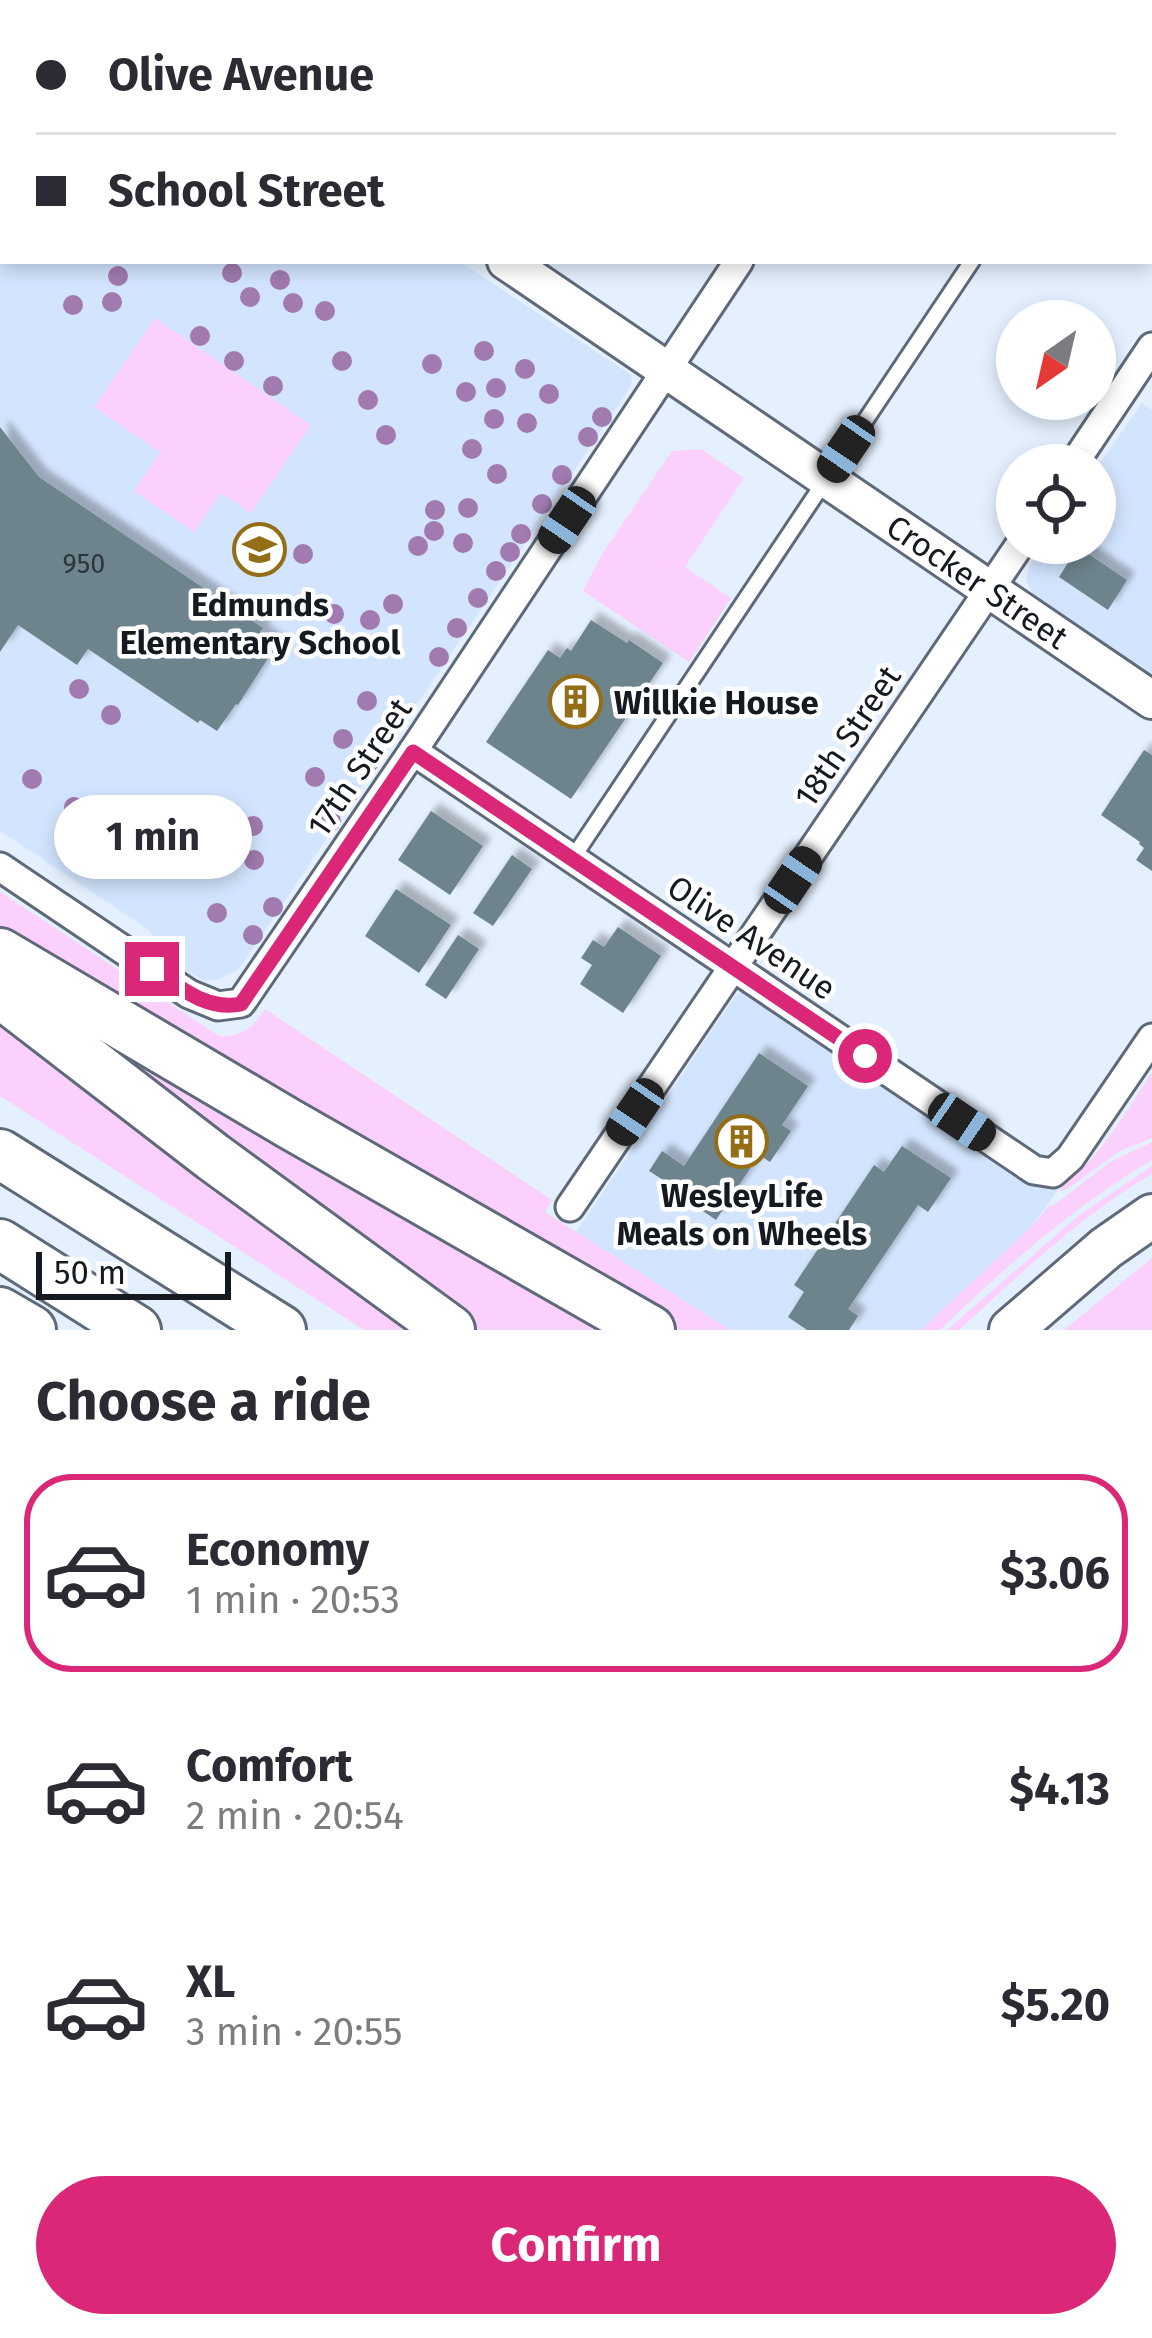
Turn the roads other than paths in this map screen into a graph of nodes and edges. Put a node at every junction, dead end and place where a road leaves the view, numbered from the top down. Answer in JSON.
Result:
{"nodes":[{"id":1,"x":510,"y":264,"type":"edge"},
{"id":2,"x":738,"y":264,"type":"edge"},
{"id":3,"x":970,"y":264,"type":"edge"},
{"id":4,"x":1152,"y":347,"type":"edge"},
{"id":5,"x":666,"y":371,"type":"junction"},
{"id":6,"x":1087,"y":444,"type":"edge"},
{"id":7,"x":825,"y":480,"type":"junction"},
{"id":8,"x":1007,"y":564,"type":"edge"},
{"id":9,"x":988,"y":591,"type":"junction"},
{"id":10,"x":1152,"y":700,"type":"edge"},
{"id":11,"x":413,"y":752,"type":"junction"},
{"id":12,"x":572,"y":859,"type":"junction"},
{"id":13,"x":0,"y":867,"type":"edge"},
{"id":14,"x":0,"y":953,"type":"edge"},
{"id":15,"x":734,"y":968,"type":"junction"},
{"id":16,"x":0,"y":993,"type":"edge"},
{"id":17,"x":1152,"y":1038,"type":"edge"},
{"id":18,"x":0,"y":1154,"type":"edge"},
{"id":19,"x":571,"y":1207,"type":"dead end"},
{"id":20,"x":1152,"y":1216,"type":"edge"},
{"id":21,"x":0,"y":1244,"type":"edge"},
{"id":22,"x":0,"y":1312,"type":"edge"},
{"id":23,"x":31,"y":1330,"type":"edge"},
{"id":24,"x":136,"y":1330,"type":"edge"},
{"id":25,"x":281,"y":1330,"type":"edge"},
{"id":26,"x":450,"y":1330,"type":"edge"},
{"id":27,"x":650,"y":1330,"type":"edge"},
{"id":28,"x":1011,"y":1330,"type":"edge"}],
"edges":[{"from":1,"to":5,"type":"street","name":"Crocker Street"},
{"from":2,"to":5,"type":"street","name":"17th Street"},
{"from":3,"to":7,"type":"lane"},
{"from":4,"to":6,"type":"street"},
{"from":5,"to":7,"type":"street","name":"Crocker Street"},
{"from":5,"to":11,"type":"street","name":"17th Street"},
{"from":7,"to":9,"type":"street","name":"Crocker Street"},
{"from":7,"to":12,"type":"lane"},
{"from":8,"to":9,"type":"street","name":"18th Street"},
{"from":9,"to":10,"type":"street","name":"Crocker Street"},
{"from":9,"to":15,"type":"street","name":"18th Street"},
{"from":11,"to":12,"type":"street","name":"Olive Avenue"},
{"from":11,"to":13,"type":"street","name":"17th Street"},
{"from":12,"to":15,"type":"street","name":"Olive Avenue"},
{"from":14,"to":27,"type":"highway"},
{"from":15,"to":17,"type":"street","name":"Olive Avenue"},
{"from":15,"to":19,"type":"street","name":"18th Street"},
{"from":16,"to":26,"type":"highway"},
{"from":18,"to":25,"type":"highway"},
{"from":20,"to":28,"type":"main road"},
{"from":21,"to":24,"type":"highway"},
{"from":22,"to":23,"type":"highway"}]}
